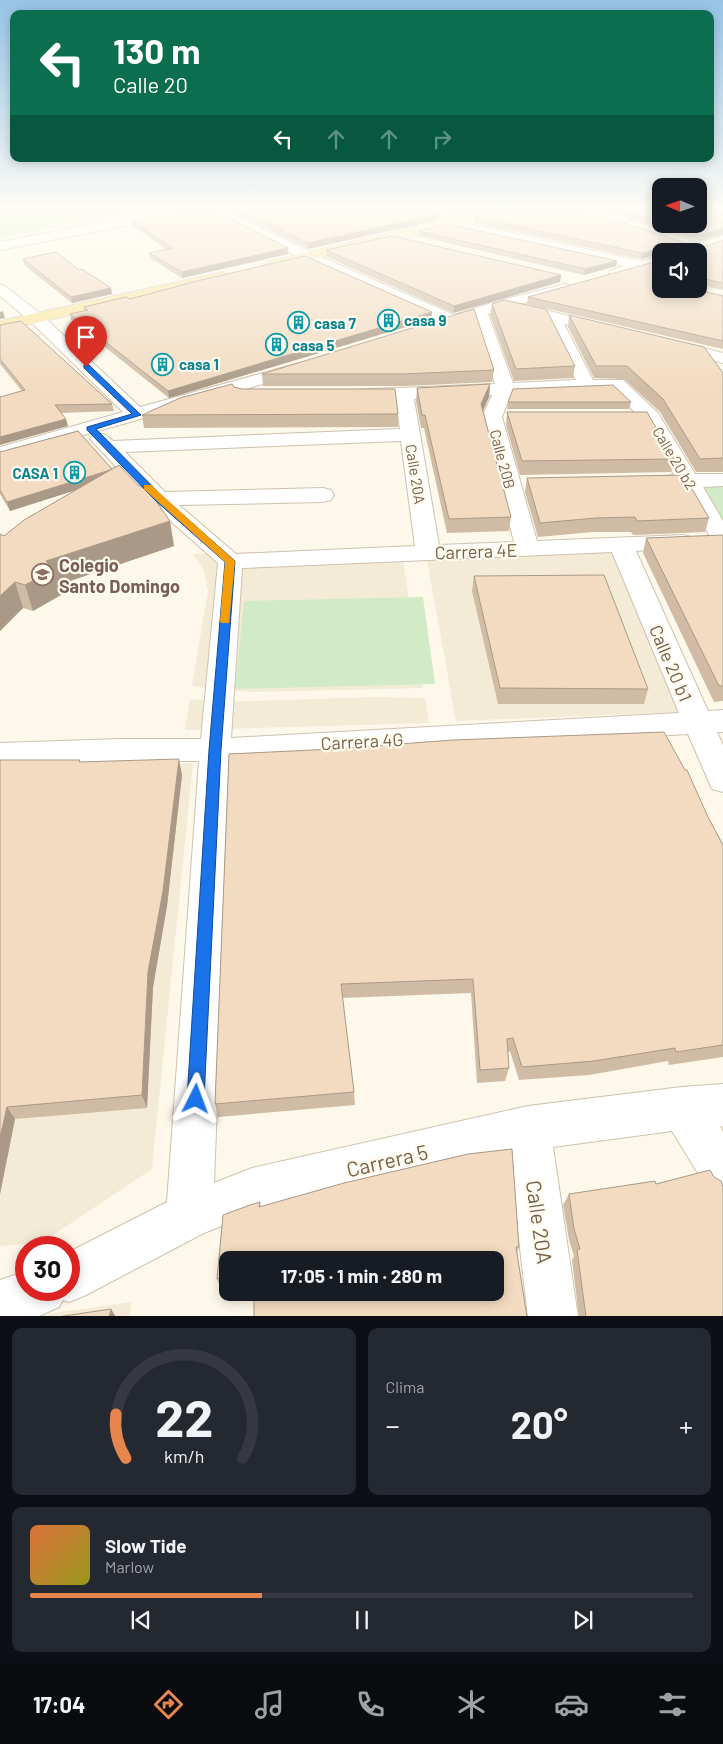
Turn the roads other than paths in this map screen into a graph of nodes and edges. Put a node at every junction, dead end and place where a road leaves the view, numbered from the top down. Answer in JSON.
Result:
{"nodes":[{"id":1,"x":232,"y":269,"type":"edge"},
{"id":2,"x":338,"y":269,"type":"edge"},
{"id":3,"x":633,"y":269,"type":"edge"},
{"id":4,"x":647,"y":269,"type":"edge"},
{"id":5,"x":643,"y":272,"type":"junction"},
{"id":6,"x":558,"y":276,"type":"edge"},
{"id":7,"x":603,"y":277,"type":"edge"},
{"id":8,"x":0,"y":288,"type":"edge"},
{"id":9,"x":503,"y":304,"type":"junction"},
{"id":10,"x":480,"y":313,"type":"junction"},
{"id":11,"x":31,"y":315,"type":"junction"},
{"id":12,"x":0,"y":316,"type":"edge"},
{"id":13,"x":552,"y":316,"type":"junction"},
{"id":14,"x":454,"y":321,"type":"junction"},
{"id":15,"x":0,"y":326,"type":"edge"},
{"id":16,"x":427,"y":329,"type":"edge"},
{"id":17,"x":617,"y":332,"type":"edge"},
{"id":18,"x":654,"y":341,"type":"edge"},
{"id":19,"x":719,"y":352,"type":"edge"},
{"id":20,"x":316,"y":363,"type":"edge"},
{"id":21,"x":723,"y":371,"type":"edge"},
{"id":22,"x":587,"y":385,"type":"junction"},
{"id":23,"x":505,"y":388,"type":"junction"},
{"id":24,"x":214,"y":394,"type":"junction"},
{"id":25,"x":274,"y":394,"type":"edge"},
{"id":26,"x":344,"y":394,"type":"edge"},
{"id":27,"x":404,"y":394,"type":"junction"},
{"id":28,"x":137,"y":415,"type":"junction"},
{"id":29,"x":492,"y":417,"type":"junction"},
{"id":30,"x":512,"y":417,"type":"edge"},
{"id":31,"x":621,"y":417,"type":"edge"},
{"id":32,"x":651,"y":417,"type":"junction"},
{"id":33,"x":90,"y":428,"type":"junction"},
{"id":34,"x":410,"y":436,"type":"junction"},
{"id":35,"x":108,"y":447,"type":"junction"},
{"id":36,"x":0,"y":453,"type":"edge"},
{"id":37,"x":689,"y":480,"type":"junction"},
{"id":38,"x":723,"y":480,"type":"edge"},
{"id":39,"x":649,"y":481,"type":"edge"},
{"id":40,"x":323,"y":495,"type":"dead end"},
{"id":41,"x":159,"y":499,"type":"junction"},
{"id":42,"x":723,"y":540,"type":"edge"},
{"id":43,"x":621,"y":545,"type":"junction"},
{"id":44,"x":528,"y":550,"type":"junction"},
{"id":45,"x":428,"y":553,"type":"junction"},
{"id":46,"x":230,"y":561,"type":"junction"},
{"id":47,"x":710,"y":721,"type":"edge"},
{"id":48,"x":215,"y":750,"type":"junction"},
{"id":49,"x":0,"y":755,"type":"edge"},
{"id":50,"x":723,"y":780,"type":"edge"},
{"id":51,"x":702,"y":1107,"type":"edge"},
{"id":52,"x":528,"y":1128,"type":"junction"},
{"id":53,"x":723,"y":1172,"type":"edge"},
{"id":54,"x":189,"y":1216,"type":"junction"},
{"id":55,"x":80,"y":1272,"type":"edge"},
{"id":56,"x":15,"y":1300,"type":"edge"},
{"id":57,"x":0,"y":1305,"type":"edge"},
{"id":58,"x":553,"y":1316,"type":"edge"}],
"edges":[{"from":1,"to":11,"type":"main road"},
{"from":2,"to":14,"type":"street"},
{"from":3,"to":5,"type":"street"},
{"from":4,"to":5,"type":"street"},
{"from":5,"to":7,"type":"street"},
{"from":6,"to":9,"type":"street"},
{"from":8,"to":11,"type":"street"},
{"from":9,"to":10,"type":"street"},
{"from":9,"to":13,"type":"street"},
{"from":10,"to":14,"type":"street"},
{"from":10,"to":23,"type":"street"},
{"from":11,"to":12,"type":"main road"},
{"from":11,"to":15,"type":"main road"},
{"from":11,"to":28,"type":"street"},
{"from":13,"to":17,"type":"street"},
{"from":13,"to":22,"type":"street"},
{"from":14,"to":16,"type":"street"},
{"from":18,"to":19,"type":"street"},
{"from":19,"to":21,"type":"street"},
{"from":20,"to":24,"type":"street"},
{"from":22,"to":23,"type":"street"},
{"from":22,"to":32,"type":"street","name":"Calle 20 b2"},
{"from":23,"to":27,"type":"street"},
{"from":23,"to":29,"type":"street","name":"Calle 20B"},
{"from":24,"to":25,"type":"street"},
{"from":24,"to":28,"type":"street"},
{"from":26,"to":27,"type":"street"},
{"from":27,"to":34,"type":"street","name":"Calle 20A"},
{"from":28,"to":33,"type":"street"},
{"from":29,"to":30,"type":"street"},
{"from":29,"to":44,"type":"street","name":"Calle 20B"},
{"from":31,"to":32,"type":"street"},
{"from":32,"to":37,"type":"street","name":"Calle 20 b2"},
{"from":33,"to":35,"type":"street"},
{"from":33,"to":36,"type":"street"},
{"from":34,"to":35,"type":"street"},
{"from":34,"to":45,"type":"street","name":"Calle 20A"},
{"from":35,"to":41,"type":"street"},
{"from":37,"to":38,"type":"street"},
{"from":37,"to":39,"type":"street"},
{"from":37,"to":42,"type":"street","name":"Calle 20 b2"},
{"from":40,"to":41,"type":"street"},
{"from":41,"to":46,"type":"street"},
{"from":42,"to":43,"type":"street","name":"Carrera 4E"},
{"from":43,"to":44,"type":"street","name":"Carrera 4E"},
{"from":43,"to":47,"type":"street","name":"Calle 20 b1"},
{"from":44,"to":45,"type":"street","name":"Carrera 4E"},
{"from":45,"to":46,"type":"street","name":"Carrera 4E"},
{"from":46,"to":48,"type":"street"},
{"from":47,"to":48,"type":"street","name":"Carrera 4G"},
{"from":47,"to":50,"type":"street","name":"Calle 20 b1"},
{"from":48,"to":49,"type":"street","name":"Carrera 4G"},
{"from":48,"to":54,"type":"street"},
{"from":51,"to":52,"type":"street","name":"Carrera 5"},
{"from":51,"to":53,"type":"street"},
{"from":52,"to":54,"type":"street","name":"Carrera 5"},
{"from":52,"to":58,"type":"street","name":"Calle 20A"},
{"from":54,"to":55,"type":"street","name":"Carrera 5"},
{"from":56,"to":57,"type":"street"}]}
